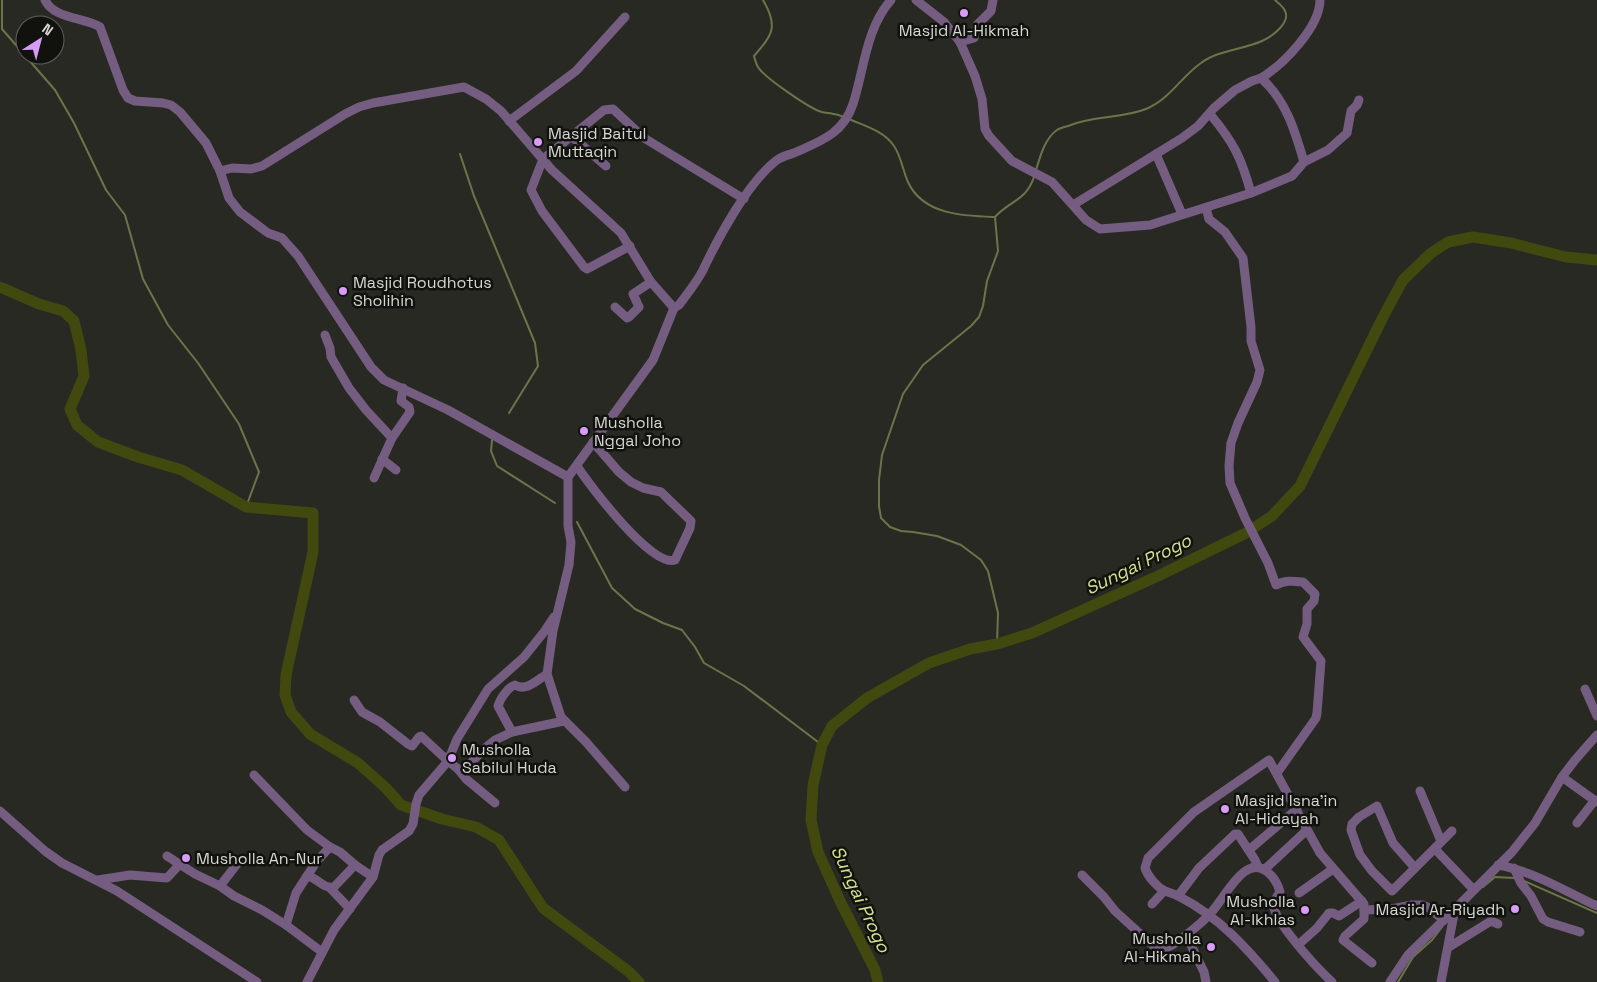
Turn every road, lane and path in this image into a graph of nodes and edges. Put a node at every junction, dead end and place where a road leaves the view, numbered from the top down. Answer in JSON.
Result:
{"nodes":[{"id":1,"x":44,"y":0,"type":"edge"},
{"id":2,"x":891,"y":0,"type":"edge"},
{"id":3,"x":916,"y":0,"type":"edge"},
{"id":4,"x":993,"y":0,"type":"edge"},
{"id":5,"x":1320,"y":0,"type":"edge"},
{"id":6,"x":625,"y":17,"type":"dead end"},
{"id":7,"x":960,"y":42,"type":"junction"},
{"id":8,"x":1261,"y":78,"type":"junction"},
{"id":9,"x":1358,"y":100,"type":"dead end"},
{"id":10,"x":1210,"y":114,"type":"junction"},
{"id":11,"x":509,"y":121,"type":"junction"},
{"id":12,"x":570,"y":136,"type":"junction"},
{"id":13,"x":1156,"y":154,"type":"junction"},
{"id":14,"x":543,"y":159,"type":"junction"},
{"id":15,"x":1304,"y":162,"type":"junction"},
{"id":16,"x":606,"y":166,"type":"dead end"},
{"id":17,"x":220,"y":171,"type":"junction"},
{"id":18,"x":1251,"y":192,"type":"junction"},
{"id":19,"x":744,"y":199,"type":"junction"},
{"id":20,"x":1073,"y":205,"type":"junction"},
{"id":21,"x":1206,"y":208,"type":"junction"},
{"id":22,"x":1182,"y":214,"type":"junction"},
{"id":23,"x":630,"y":246,"type":"junction"},
{"id":24,"x":651,"y":282,"type":"junction"},
{"id":25,"x":615,"y":307,"type":"dead end"},
{"id":26,"x":674,"y":308,"type":"junction"},
{"id":27,"x":325,"y":336,"type":"dead end"},
{"id":28,"x":403,"y":388,"type":"junction"},
{"id":29,"x":419,"y":396,"type":"junction"},
{"id":30,"x":410,"y":410,"type":"junction"},
{"id":31,"x":392,"y":438,"type":"junction"},
{"id":32,"x":593,"y":442,"type":"junction"},
{"id":33,"x":382,"y":459,"type":"junction"},
{"id":34,"x":577,"y":466,"type":"junction"},
{"id":35,"x":396,"y":470,"type":"dead end"},
{"id":36,"x":568,"y":477,"type":"junction"},
{"id":37,"x":374,"y":478,"type":"dead end"},
{"id":38,"x":561,"y":604,"type":"junction"},
{"id":39,"x":547,"y":674,"type":"junction"},
{"id":40,"x":1585,"y":689,"type":"dead end"},
{"id":41,"x":354,"y":700,"type":"dead end"},
{"id":42,"x":1597,"y":716,"type":"edge"},
{"id":43,"x":564,"y":721,"type":"junction"},
{"id":44,"x":512,"y":732,"type":"junction"},
{"id":45,"x":1597,"y":735,"type":"edge"},
{"id":46,"x":448,"y":761,"type":"junction"},
{"id":47,"x":458,"y":769,"type":"junction"},
{"id":48,"x":1276,"y":773,"type":"junction"},
{"id":49,"x":254,"y":775,"type":"dead end"},
{"id":50,"x":1562,"y":777,"type":"junction"},
{"id":51,"x":625,"y":786,"type":"dead end"},
{"id":52,"x":1420,"y":791,"type":"dead end"},
{"id":53,"x":1596,"y":801,"type":"edge"},
{"id":54,"x":494,"y":803,"type":"dead end"},
{"id":55,"x":1297,"y":809,"type":"junction"},
{"id":56,"x":0,"y":811,"type":"edge"},
{"id":57,"x":1577,"y":823,"type":"dead end"},
{"id":58,"x":1307,"y":830,"type":"junction"},
{"id":59,"x":1452,"y":831,"type":"dead end"},
{"id":60,"x":1438,"y":845,"type":"junction"},
{"id":61,"x":330,"y":847,"type":"junction"},
{"id":62,"x":1248,"y":850,"type":"junction"},
{"id":63,"x":166,"y":856,"type":"dead end"},
{"id":64,"x":237,"y":864,"type":"dead end"},
{"id":65,"x":179,"y":865,"type":"junction"},
{"id":66,"x":1498,"y":865,"type":"junction"},
{"id":67,"x":355,"y":866,"type":"junction"},
{"id":68,"x":1261,"y":868,"type":"junction"},
{"id":69,"x":1415,"y":868,"type":"junction"},
{"id":70,"x":1333,"y":869,"type":"junction"},
{"id":71,"x":1082,"y":875,"type":"dead end"},
{"id":72,"x":1517,"y":875,"type":"junction"},
{"id":73,"x":307,"y":876,"type":"junction"},
{"id":74,"x":373,"y":877,"type":"junction"},
{"id":75,"x":98,"y":880,"type":"junction"},
{"id":76,"x":220,"y":886,"type":"junction"},
{"id":77,"x":330,"y":888,"type":"junction"},
{"id":78,"x":1473,"y":889,"type":"junction"},
{"id":79,"x":1164,"y":890,"type":"junction"},
{"id":80,"x":1299,"y":893,"type":"dead end"},
{"id":81,"x":1178,"y":896,"type":"junction"},
{"id":82,"x":1152,"y":904,"type":"dead end"},
{"id":83,"x":1363,"y":906,"type":"junction"},
{"id":84,"x":1597,"y":906,"type":"edge"},
{"id":85,"x":350,"y":909,"type":"junction"},
{"id":86,"x":1455,"y":911,"type":"junction"},
{"id":87,"x":1210,"y":914,"type":"junction"},
{"id":88,"x":1444,"y":920,"type":"junction"},
{"id":89,"x":1498,"y":924,"type":"dead end"},
{"id":90,"x":286,"y":925,"type":"junction"},
{"id":91,"x":1580,"y":932,"type":"dead end"},
{"id":92,"x":1186,"y":935,"type":"junction"},
{"id":93,"x":1298,"y":945,"type":"junction"},
{"id":94,"x":1449,"y":947,"type":"junction"},
{"id":95,"x":322,"y":952,"type":"junction"},
{"id":96,"x":1372,"y":963,"type":"dead end"},
{"id":97,"x":257,"y":982,"type":"edge"},
{"id":98,"x":307,"y":982,"type":"edge"},
{"id":99,"x":1206,"y":982,"type":"edge"},
{"id":100,"x":1275,"y":982,"type":"edge"},
{"id":101,"x":1332,"y":982,"type":"edge"},
{"id":102,"x":1390,"y":982,"type":"edge"},
{"id":103,"x":1441,"y":982,"type":"edge"}],
"edges":[{"from":1,"to":17,"type":"street"},
{"from":2,"to":19,"type":"street"},
{"from":3,"to":7,"type":"street"},
{"from":4,"to":7,"type":"street"},
{"from":5,"to":8,"type":"street"},
{"from":6,"to":11,"type":"street"},
{"from":7,"to":20,"type":"street"},
{"from":8,"to":10,"type":"street"},
{"from":8,"to":15,"type":"street"},
{"from":9,"to":15,"type":"street"},
{"from":10,"to":13,"type":"street"},
{"from":10,"to":18,"type":"street"},
{"from":11,"to":14,"type":"street"},
{"from":11,"to":17,"type":"street"},
{"from":12,"to":14,"type":"street"},
{"from":12,"to":16,"type":"street"},
{"from":12,"to":19,"type":"street"},
{"from":13,"to":20,"type":"street"},
{"from":13,"to":22,"type":"street"},
{"from":14,"to":23,"type":"street"},
{"from":14,"to":23,"type":"street"},
{"from":15,"to":18,"type":"street"},
{"from":17,"to":28,"type":"street"},
{"from":18,"to":21,"type":"street"},
{"from":19,"to":26,"type":"street"},
{"from":20,"to":22,"type":"street"},
{"from":21,"to":22,"type":"street"},
{"from":21,"to":48,"type":"street"},
{"from":23,"to":24,"type":"street"},
{"from":24,"to":25,"type":"street"},
{"from":24,"to":26,"type":"street"},
{"from":26,"to":32,"type":"street"},
{"from":27,"to":31,"type":"street"},
{"from":28,"to":29,"type":"street"},
{"from":28,"to":30,"type":"street"},
{"from":29,"to":30,"type":"street"},
{"from":29,"to":36,"type":"street"},
{"from":30,"to":31,"type":"street"},
{"from":31,"to":33,"type":"street"},
{"from":32,"to":34,"type":"street"},
{"from":32,"to":34,"type":"street"},
{"from":33,"to":35,"type":"street"},
{"from":33,"to":37,"type":"street"},
{"from":34,"to":36,"type":"street"},
{"from":36,"to":38,"type":"street"},
{"from":38,"to":39,"type":"street"},
{"from":38,"to":46,"type":"street"},
{"from":39,"to":43,"type":"street"},
{"from":39,"to":44,"type":"street"},
{"from":40,"to":42,"type":"street"},
{"from":41,"to":46,"type":"street"},
{"from":43,"to":44,"type":"street"},
{"from":43,"to":51,"type":"street"},
{"from":44,"to":47,"type":"street"},
{"from":45,"to":50,"type":"street"},
{"from":46,"to":47,"type":"street"},
{"from":46,"to":74,"type":"street"},
{"from":47,"to":54,"type":"street"},
{"from":48,"to":55,"type":"street"},
{"from":48,"to":79,"type":"street"},
{"from":49,"to":61,"type":"street"},
{"from":50,"to":53,"type":"street"},
{"from":50,"to":66,"type":"street"},
{"from":52,"to":60,"type":"street"},
{"from":53,"to":57,"type":"street"},
{"from":55,"to":58,"type":"street"},
{"from":55,"to":62,"type":"street"},
{"from":56,"to":75,"type":"street"},
{"from":58,"to":68,"type":"street"},
{"from":58,"to":70,"type":"street"},
{"from":59,"to":60,"type":"street"},
{"from":60,"to":69,"type":"street"},
{"from":60,"to":78,"type":"street"},
{"from":61,"to":67,"type":"street"},
{"from":61,"to":73,"type":"street"},
{"from":62,"to":68,"type":"street"},
{"from":62,"to":81,"type":"street"},
{"from":63,"to":65,"type":"street"},
{"from":64,"to":76,"type":"street"},
{"from":65,"to":75,"type":"street"},
{"from":65,"to":76,"type":"street"},
{"from":66,"to":72,"type":"street"},
{"from":66,"to":78,"type":"street"},
{"from":67,"to":74,"type":"street"},
{"from":67,"to":77,"type":"street"},
{"from":68,"to":87,"type":"street"},
{"from":68,"to":93,"type":"street"},
{"from":69,"to":69,"type":"street"},
{"from":70,"to":80,"type":"street"},
{"from":70,"to":83,"type":"street"},
{"from":71,"to":92,"type":"street"},
{"from":72,"to":84,"type":"street"},
{"from":72,"to":91,"type":"street"},
{"from":73,"to":77,"type":"street"},
{"from":73,"to":90,"type":"street"},
{"from":74,"to":85,"type":"street"},
{"from":75,"to":97,"type":"street"},
{"from":76,"to":90,"type":"street"},
{"from":77,"to":85,"type":"street"},
{"from":78,"to":86,"type":"street"},
{"from":79,"to":81,"type":"street"},
{"from":79,"to":82,"type":"street"},
{"from":81,"to":87,"type":"street"},
{"from":83,"to":88,"type":"street"},
{"from":83,"to":93,"type":"street"},
{"from":83,"to":96,"type":"street"},
{"from":85,"to":95,"type":"street"},
{"from":86,"to":88,"type":"street"},
{"from":86,"to":94,"type":"street"},
{"from":87,"to":92,"type":"street"},
{"from":87,"to":100,"type":"street"},
{"from":88,"to":102,"type":"street"},
{"from":89,"to":94,"type":"street"},
{"from":90,"to":95,"type":"street"},
{"from":92,"to":99,"type":"street"},
{"from":93,"to":101,"type":"street"},
{"from":94,"to":103,"type":"street"},
{"from":95,"to":98,"type":"street"}]}
